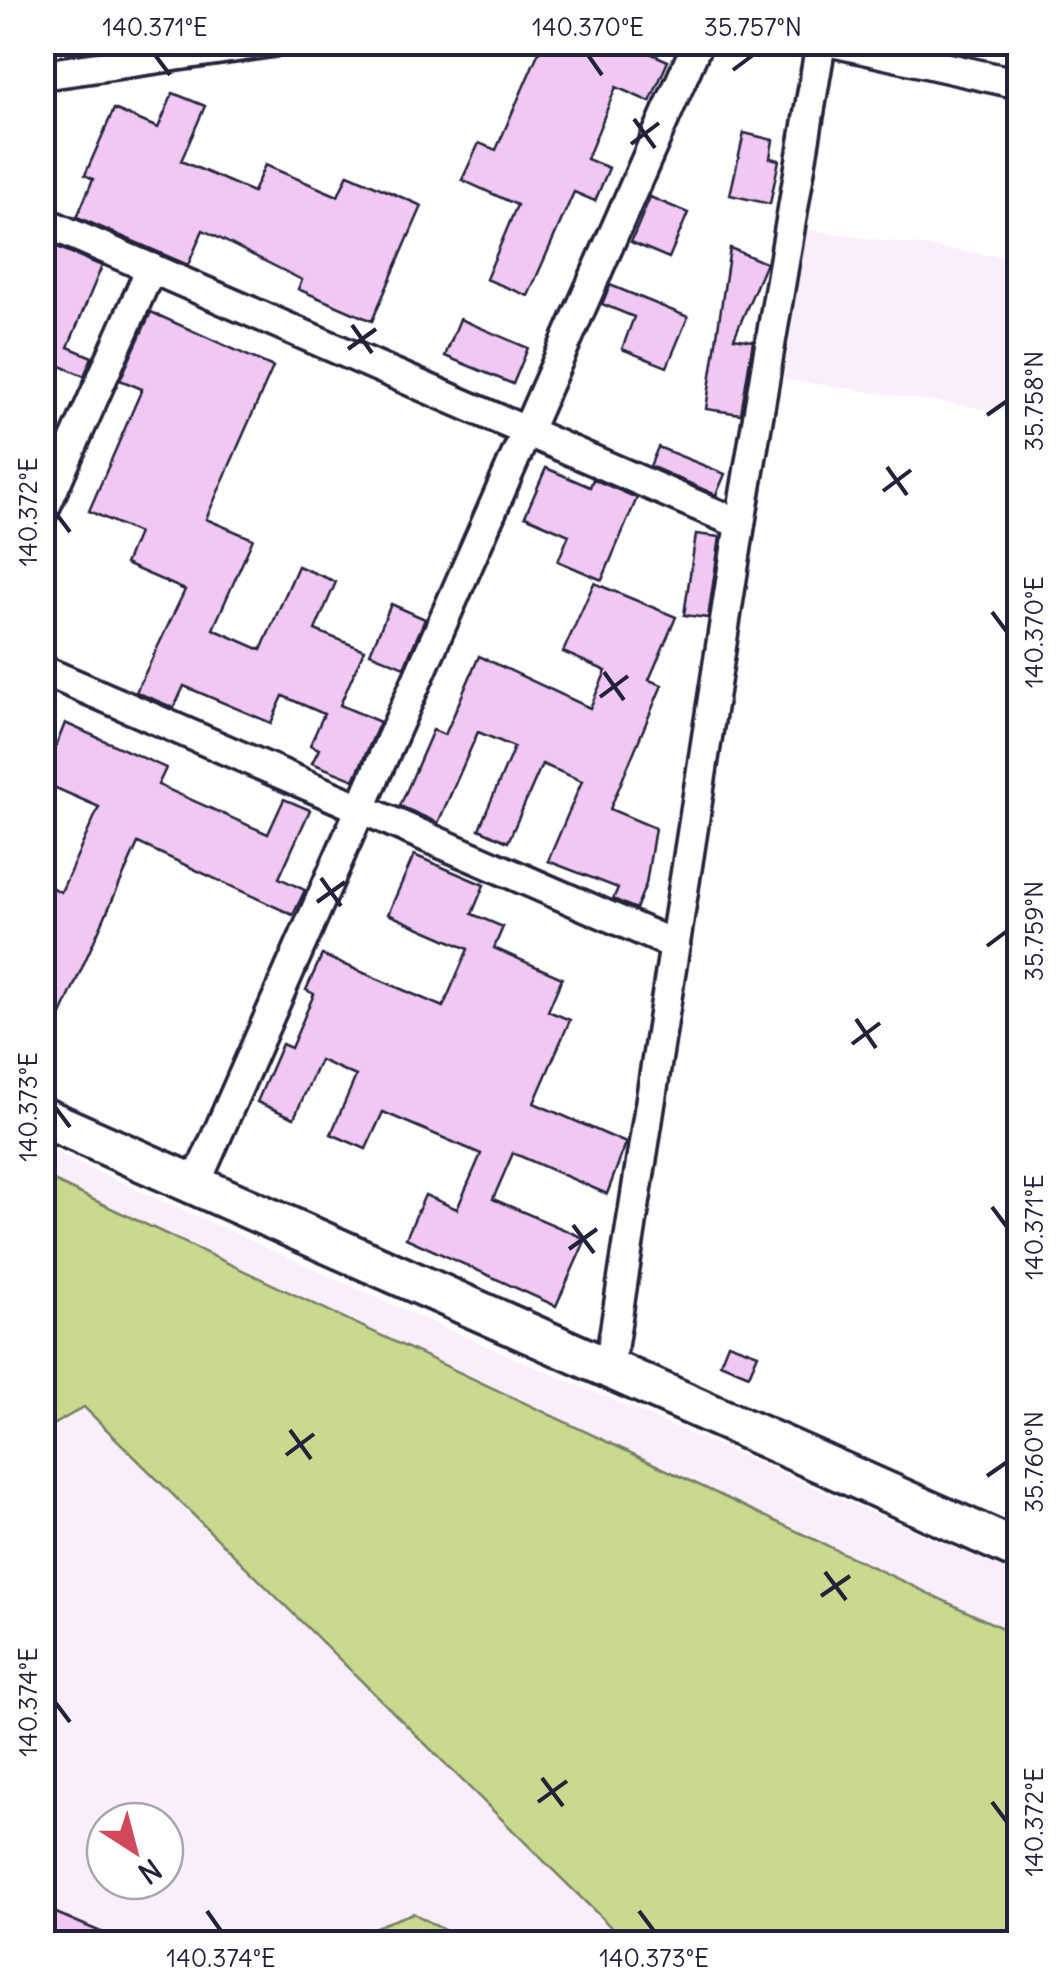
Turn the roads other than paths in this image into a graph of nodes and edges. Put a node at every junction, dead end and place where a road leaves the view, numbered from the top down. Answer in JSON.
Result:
{"nodes":[{"id":1,"x":272,"y":42,"type":"edge"},
{"id":2,"x":698,"y":42,"type":"edge"},
{"id":3,"x":821,"y":42,"type":"edge"},
{"id":4,"x":832,"y":42,"type":"edge"},
{"id":5,"x":42,"y":74,"type":"edge"},
{"id":6,"x":1020,"y":84,"type":"edge"},
{"id":7,"x":42,"y":221,"type":"edge"},
{"id":8,"x":151,"y":268,"type":"junction"},
{"id":9,"x":527,"y":432,"type":"junction"},
{"id":10,"x":42,"y":514,"type":"edge"},
{"id":11,"x":740,"y":524,"type":"junction"},
{"id":12,"x":42,"y":670,"type":"edge"},
{"id":13,"x":360,"y":808,"type":"junction"},
{"id":14,"x":674,"y":945,"type":"junction"},
{"id":15,"x":42,"y":1117,"type":"edge"},
{"id":16,"x":195,"y":1185,"type":"junction"},
{"id":17,"x":609,"y":1370,"type":"junction"},
{"id":18,"x":1020,"y":1550,"type":"edge"}],
"edges":[{"from":1,"to":5,"type":"street"},
{"from":2,"to":9,"type":"street"},
{"from":3,"to":11,"type":"street"},
{"from":4,"to":6,"type":"street"},
{"from":7,"to":8,"type":"street"},
{"from":8,"to":9,"type":"street"},
{"from":8,"to":10,"type":"street"},
{"from":9,"to":11,"type":"street"},
{"from":9,"to":13,"type":"street"},
{"from":11,"to":14,"type":"street"},
{"from":12,"to":13,"type":"street"},
{"from":13,"to":14,"type":"street"},
{"from":13,"to":16,"type":"street"},
{"from":14,"to":17,"type":"street"},
{"from":15,"to":16,"type":"street"},
{"from":16,"to":17,"type":"street"},
{"from":17,"to":18,"type":"street"}]}
